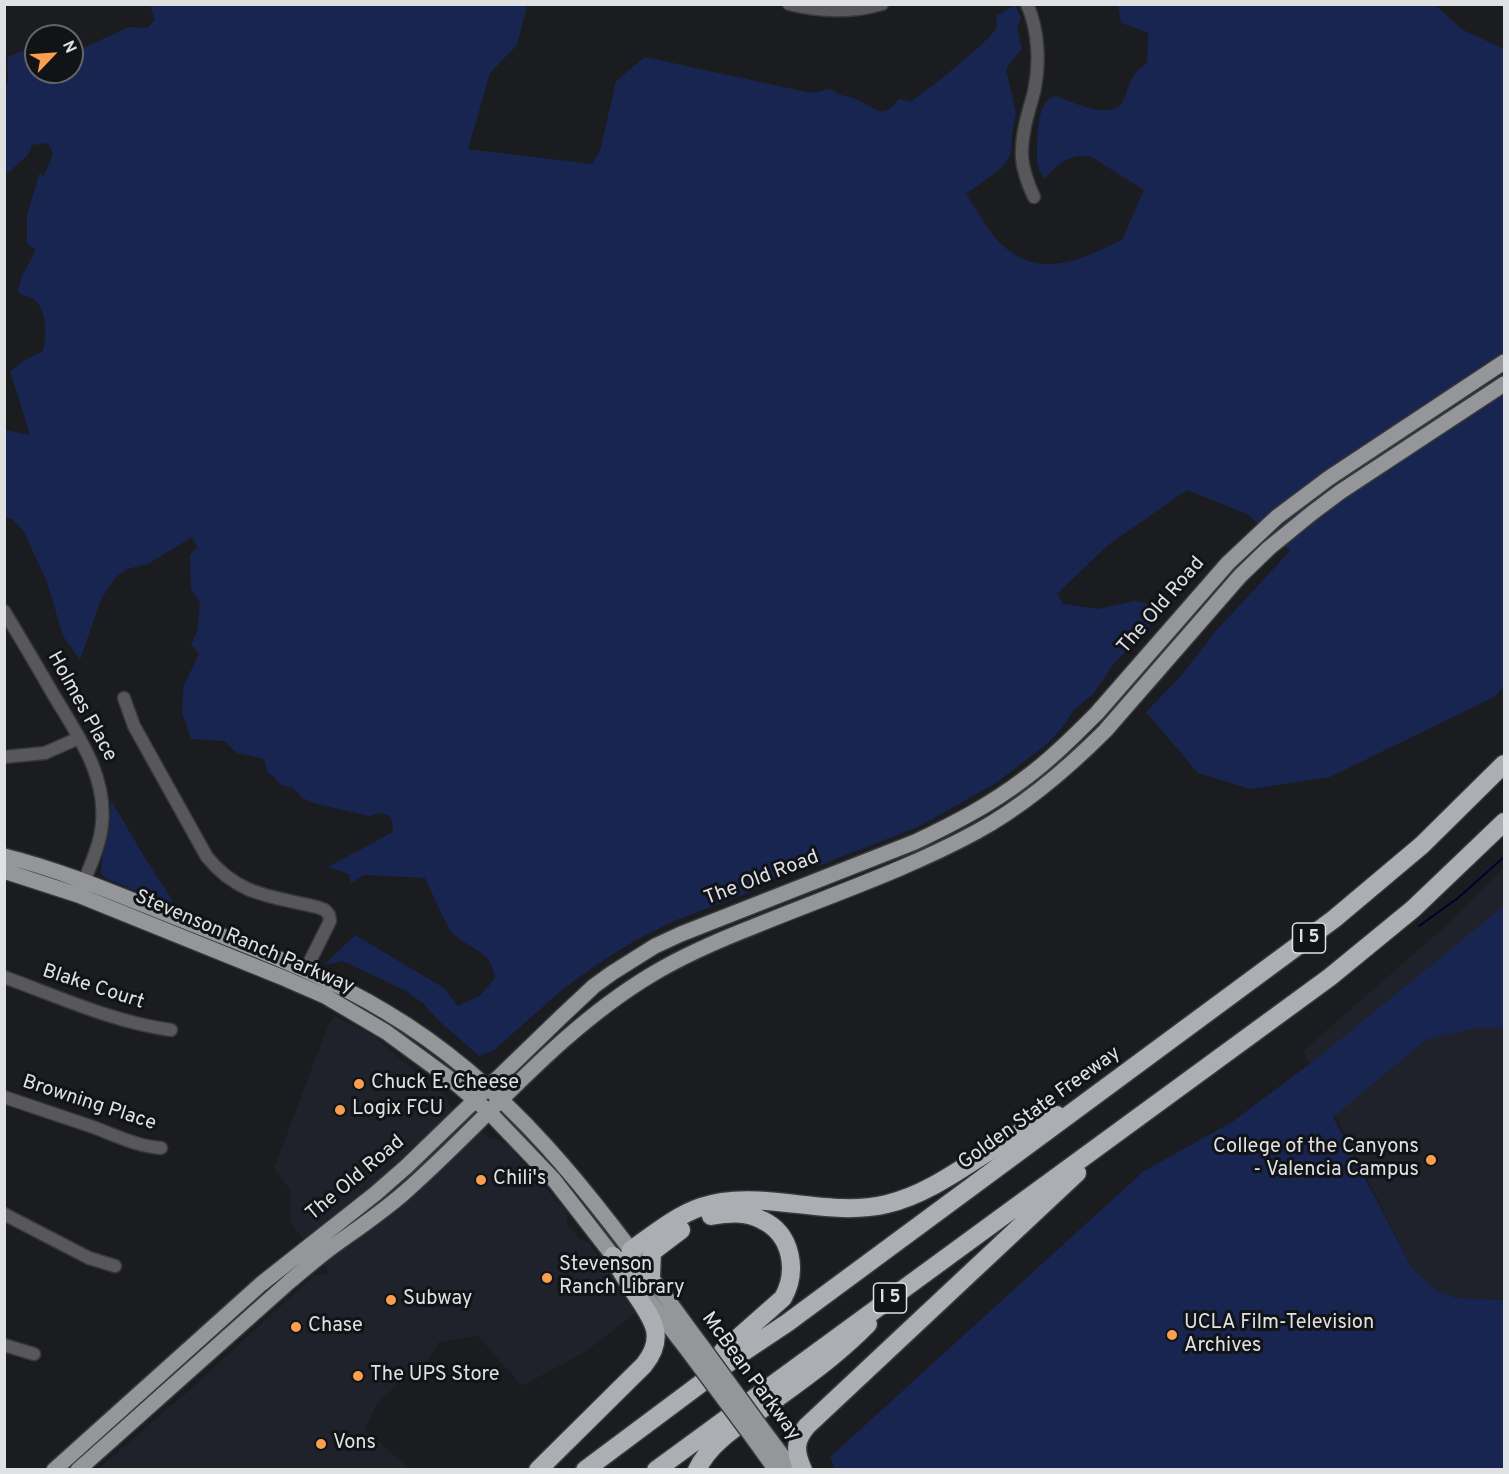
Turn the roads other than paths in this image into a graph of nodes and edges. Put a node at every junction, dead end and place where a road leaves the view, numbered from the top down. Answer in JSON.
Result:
{"nodes":[{"id":1,"x":789,"y":4,"type":"edge"},
{"id":2,"x":882,"y":4,"type":"edge"},
{"id":3,"x":1027,"y":4,"type":"edge"},
{"id":4,"x":1034,"y":197,"type":"dead end"},
{"id":5,"x":1504,"y":362,"type":"edge"},
{"id":6,"x":1504,"y":384,"type":"edge"},
{"id":7,"x":4,"y":611,"type":"edge"},
{"id":8,"x":124,"y":698,"type":"dead end"},
{"id":9,"x":79,"y":738,"type":"junction"},
{"id":10,"x":4,"y":757,"type":"edge"},
{"id":11,"x":1504,"y":764,"type":"edge"},
{"id":12,"x":1504,"y":822,"type":"edge"},
{"id":13,"x":4,"y":856,"type":"edge"},
{"id":14,"x":4,"y":871,"type":"edge"},
{"id":15,"x":81,"y":888,"type":"junction"},
{"id":16,"x":305,"y":971,"type":"junction"},
{"id":17,"x":4,"y":977,"type":"edge"},
{"id":18,"x":171,"y":1030,"type":"dead end"},
{"id":19,"x":487,"y":1087,"type":"junction"},
{"id":20,"x":1099,"y":1094,"type":"junction"},
{"id":21,"x":4,"y":1097,"type":"edge"},
{"id":22,"x":475,"y":1100,"type":"junction"},
{"id":23,"x":501,"y":1100,"type":"junction"},
{"id":24,"x":489,"y":1112,"type":"junction"},
{"id":25,"x":1124,"y":1127,"type":"junction"},
{"id":26,"x":161,"y":1148,"type":"dead end"},
{"id":27,"x":4,"y":1214,"type":"edge"},
{"id":28,"x":631,"y":1250,"type":"junction"},
{"id":29,"x":613,"y":1256,"type":"junction"},
{"id":30,"x":115,"y":1266,"type":"dead end"},
{"id":31,"x":645,"y":1283,"type":"junction"},
{"id":32,"x":910,"y":1283,"type":"junction"},
{"id":33,"x":4,"y":1345,"type":"edge"},
{"id":34,"x":34,"y":1354,"type":"dead end"},
{"id":35,"x":699,"y":1384,"type":"junction"},
{"id":36,"x":758,"y":1434,"type":"junction"},
{"id":37,"x":54,"y":1470,"type":"edge"},
{"id":38,"x":78,"y":1470,"type":"edge"},
{"id":39,"x":538,"y":1470,"type":"edge"},
{"id":40,"x":585,"y":1470,"type":"edge"},
{"id":41,"x":656,"y":1470,"type":"edge"},
{"id":42,"x":697,"y":1470,"type":"edge"},
{"id":43,"x":776,"y":1470,"type":"edge"},
{"id":44,"x":792,"y":1470,"type":"edge"},
{"id":45,"x":803,"y":1470,"type":"edge"}],
"edges":[{"from":1,"to":2,"type":"street"},
{"from":3,"to":4,"type":"street"},
{"from":5,"to":19,"type":"main road","name":"The Old Road"},
{"from":6,"to":23,"type":"main road","name":"The Old Road"},
{"from":7,"to":9,"type":"street","name":"Holmes Place"},
{"from":8,"to":16,"type":"street"},
{"from":9,"to":10,"type":"street"},
{"from":9,"to":15,"type":"street","name":"Holmes Place"},
{"from":11,"to":20,"type":"highway","name":"Golden State Freeway","number":"I 5"},
{"from":12,"to":25,"type":"highway","number":"I 5"},
{"from":13,"to":15,"type":"main road","name":"Stevenson Ranch Parkway"},
{"from":14,"to":15,"type":"main road","name":"Stevenson Ranch Parkway"},
{"from":15,"to":16,"type":"main road","name":"Stevenson Ranch Parkway"},
{"from":15,"to":22,"type":"main road","name":"Stevenson Ranch Parkway"},
{"from":16,"to":19,"type":"main road","name":"Stevenson Ranch Parkway"},
{"from":17,"to":18,"type":"street","name":"Blake Court"},
{"from":19,"to":22,"type":"main road","name":"The Old Road"},
{"from":19,"to":23,"type":"main road","name":"Stevenson Ranch Parkway"},
{"from":20,"to":28,"type":"highway"},
{"from":20,"to":35,"type":"highway","name":"Golden State Freeway","number":"I 5"},
{"from":21,"to":26,"type":"street","name":"Browning Place"},
{"from":22,"to":24,"type":"main road","name":"Stevenson Ranch Parkway"},
{"from":22,"to":37,"type":"main road","name":"The Old Road"},
{"from":23,"to":24,"type":"main road","name":"The Old Road"},
{"from":23,"to":28,"type":"main road","name":"Stevenson Ranch Parkway"},
{"from":24,"to":29,"type":"main road","name":"Stevenson Ranch Parkway"},
{"from":24,"to":38,"type":"main road","name":"The Old Road"},
{"from":25,"to":32,"type":"highway","number":"I 5"},
{"from":25,"to":45,"type":"highway"},
{"from":27,"to":30,"type":"street"},
{"from":28,"to":31,"type":"highway"},
{"from":29,"to":31,"type":"main road","name":"Stevenson Ranch Parkway"},
{"from":29,"to":39,"type":"highway"},
{"from":31,"to":35,"type":"highway"},
{"from":31,"to":36,"type":"main road","name":"McBean Parkway","bridge":true},
{"from":32,"to":41,"type":"highway","number":"I 5"},
{"from":32,"to":42,"type":"highway"},
{"from":33,"to":34,"type":"street"},
{"from":35,"to":40,"type":"highway","name":"Golden State Freeway","number":"I 5"},
{"from":36,"to":43,"type":"main road","name":"McBean Parkway"},
{"from":36,"to":44,"type":"main road","name":"McBean Parkway"}]}
